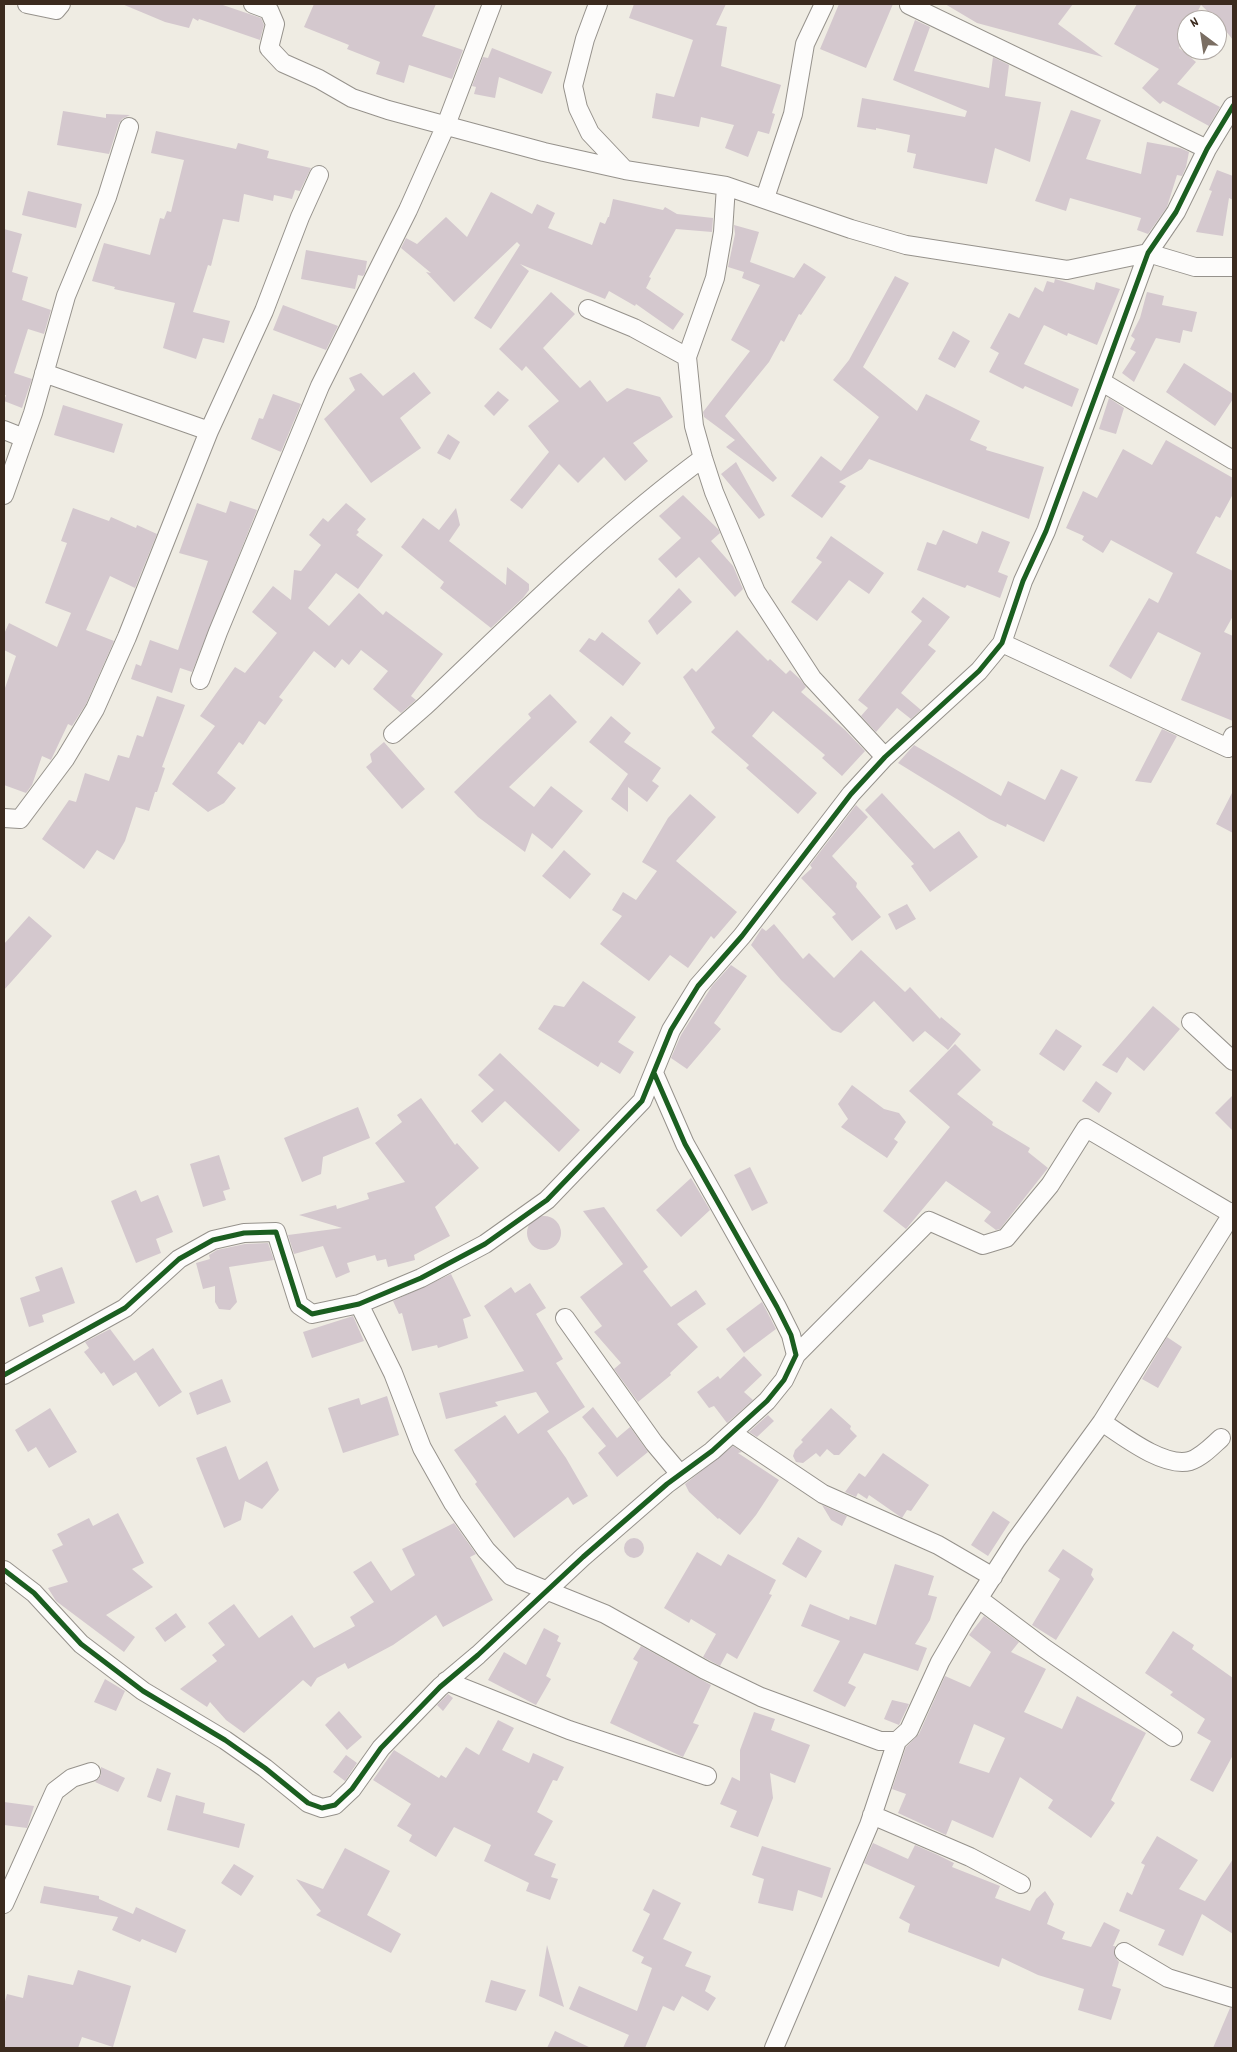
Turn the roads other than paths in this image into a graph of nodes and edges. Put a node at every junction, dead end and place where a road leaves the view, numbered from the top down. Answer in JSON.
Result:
{"nodes":[{"id":1,"x":27,"y":4,"type":"edge"},
{"id":2,"x":61,"y":4,"type":"edge"},
{"id":3,"x":253,"y":4,"type":"edge"},
{"id":4,"x":492,"y":4,"type":"edge"},
{"id":5,"x":598,"y":4,"type":"edge"},
{"id":6,"x":824,"y":4,"type":"edge"},
{"id":7,"x":909,"y":5,"type":"edge"},
{"id":8,"x":1233,"y":106,"type":"edge"},
{"id":9,"x":446,"y":125,"type":"junction"},
{"id":10,"x":129,"y":127,"type":"dead end"},
{"id":11,"x":1206,"y":149,"type":"junction"},
{"id":12,"x":625,"y":170,"type":"junction"},
{"id":13,"x":318,"y":175,"type":"dead end"},
{"id":14,"x":726,"y":186,"type":"junction"},
{"id":15,"x":765,"y":198,"type":"junction"},
{"id":16,"x":1148,"y":253,"type":"junction"},
{"id":17,"x":1233,"y":267,"type":"edge"},
{"id":18,"x":588,"y":309,"type":"dead end"},
{"id":19,"x":687,"y":357,"type":"junction"},
{"id":20,"x":44,"y":373,"type":"junction"},
{"id":21,"x":1102,"y":382,"type":"junction"},
{"id":22,"x":4,"y":430,"type":"edge"},
{"id":23,"x":209,"y":432,"type":"junction"},
{"id":24,"x":24,"y":438,"type":"junction"},
{"id":25,"x":703,"y":458,"type":"junction"},
{"id":26,"x":1233,"y":460,"type":"edge"},
{"id":27,"x":4,"y":495,"type":"edge"},
{"id":28,"x":1002,"y":643,"type":"junction"},
{"id":29,"x":200,"y":680,"type":"dead end"},
{"id":30,"x":393,"y":734,"type":"dead end"},
{"id":31,"x":1233,"y":736,"type":"edge"},
{"id":32,"x":885,"y":757,"type":"junction"},
{"id":33,"x":4,"y":818,"type":"edge"},
{"id":34,"x":1191,"y":1022,"type":"dead end"},
{"id":35,"x":1233,"y":1061,"type":"edge"},
{"id":36,"x":654,"y":1073,"type":"junction"},
{"id":37,"x":1233,"y":1213,"type":"edge"},
{"id":38,"x":359,"y":1304,"type":"junction"},
{"id":39,"x":565,"y":1318,"type":"dead end"},
{"id":40,"x":796,"y":1355,"type":"junction"},
{"id":41,"x":4,"y":1375,"type":"edge"},
{"id":42,"x":1102,"y":1422,"type":"junction"},
{"id":43,"x":732,"y":1434,"type":"junction"},
{"id":44,"x":1221,"y":1438,"type":"dead end"},
{"id":45,"x":680,"y":1474,"type":"junction"},
{"id":46,"x":4,"y":1570,"type":"edge"},
{"id":47,"x":993,"y":1577,"type":"junction"},
{"id":48,"x":549,"y":1589,"type":"junction"},
{"id":49,"x":979,"y":1599,"type":"junction"},
{"id":50,"x":446,"y":1681,"type":"junction"},
{"id":51,"x":1173,"y":1737,"type":"dead end"},
{"id":52,"x":897,"y":1742,"type":"junction"},
{"id":53,"x":91,"y":1772,"type":"dead end"},
{"id":54,"x":708,"y":1776,"type":"dead end"},
{"id":55,"x":872,"y":1815,"type":"junction"},
{"id":56,"x":1021,"y":1884,"type":"dead end"},
{"id":57,"x":4,"y":1904,"type":"edge"},
{"id":58,"x":1124,"y":1952,"type":"dead end"},
{"id":59,"x":1233,"y":1998,"type":"edge"},
{"id":60,"x":774,"y":2048,"type":"edge"}],
"edges":[{"from":1,"to":2,"type":"street"},
{"from":3,"to":9,"type":"street"},
{"from":4,"to":9,"type":"street"},
{"from":5,"to":12,"type":"street"},
{"from":6,"to":15,"type":"street"},
{"from":7,"to":11,"type":"street"},
{"from":8,"to":11,"type":"street"},
{"from":9,"to":12,"type":"street"},
{"from":9,"to":29,"type":"street"},
{"from":10,"to":20,"type":"street"},
{"from":11,"to":16,"type":"street"},
{"from":12,"to":14,"type":"street"},
{"from":13,"to":23,"type":"street"},
{"from":14,"to":15,"type":"street"},
{"from":14,"to":19,"type":"street"},
{"from":15,"to":16,"type":"street"},
{"from":16,"to":17,"type":"street"},
{"from":16,"to":21,"type":"street"},
{"from":18,"to":19,"type":"street"},
{"from":19,"to":25,"type":"street"},
{"from":20,"to":23,"type":"street"},
{"from":20,"to":24,"type":"street"},
{"from":21,"to":26,"type":"street"},
{"from":21,"to":28,"type":"street"},
{"from":22,"to":24,"type":"street"},
{"from":23,"to":33,"type":"street"},
{"from":24,"to":27,"type":"street"},
{"from":25,"to":30,"type":"street"},
{"from":25,"to":32,"type":"street"},
{"from":28,"to":31,"type":"street"},
{"from":28,"to":32,"type":"street"},
{"from":32,"to":36,"type":"street"},
{"from":34,"to":35,"type":"street"},
{"from":36,"to":38,"type":"street"},
{"from":36,"to":40,"type":"street"},
{"from":37,"to":40,"type":"street"},
{"from":37,"to":42,"type":"street"},
{"from":38,"to":41,"type":"street"},
{"from":38,"to":48,"type":"street"},
{"from":39,"to":45,"type":"street"},
{"from":40,"to":43,"type":"street"},
{"from":42,"to":44,"type":"street"},
{"from":42,"to":47,"type":"street"},
{"from":43,"to":45,"type":"street"},
{"from":43,"to":47,"type":"street"},
{"from":45,"to":48,"type":"street"},
{"from":46,"to":50,"type":"street"},
{"from":47,"to":49,"type":"street"},
{"from":48,"to":50,"type":"street"},
{"from":48,"to":52,"type":"street"},
{"from":49,"to":51,"type":"street"},
{"from":49,"to":52,"type":"street"},
{"from":50,"to":54,"type":"street"},
{"from":52,"to":55,"type":"street"},
{"from":53,"to":57,"type":"street"},
{"from":55,"to":56,"type":"street"},
{"from":55,"to":60,"type":"street"},
{"from":58,"to":59,"type":"street"}]}
